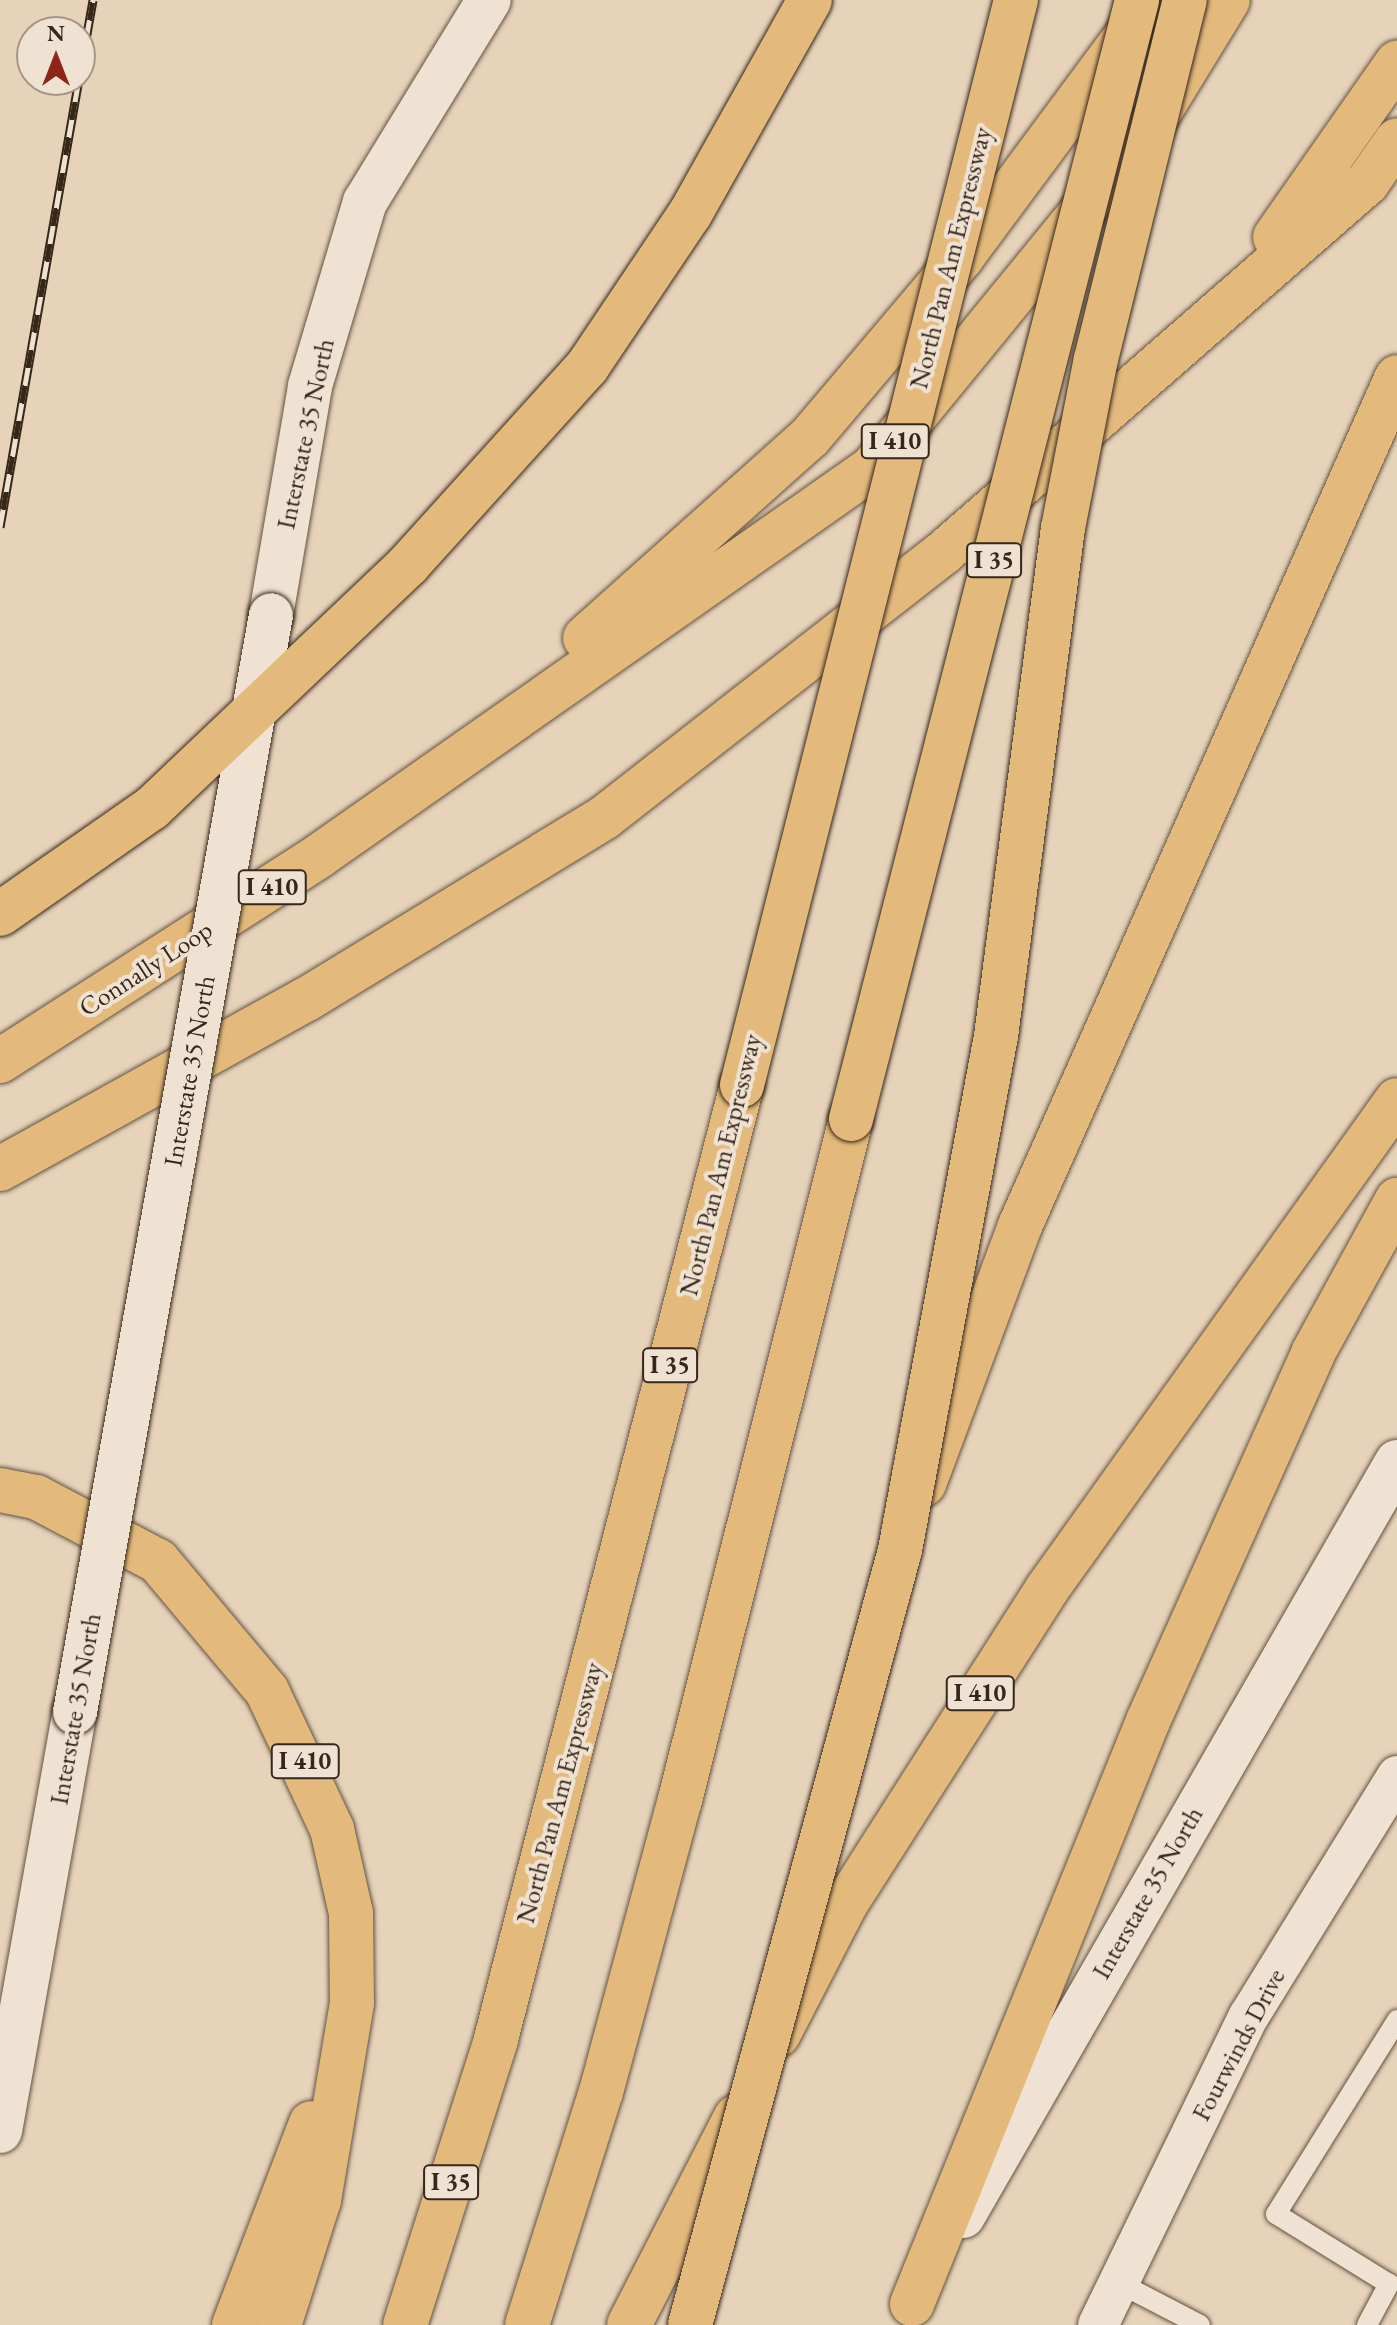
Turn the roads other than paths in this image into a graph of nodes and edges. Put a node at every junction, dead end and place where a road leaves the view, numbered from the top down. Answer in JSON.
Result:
{"nodes":[{"id":1,"x":489,"y":0,"type":"edge"},
{"id":2,"x":810,"y":0,"type":"edge"},
{"id":3,"x":1016,"y":0,"type":"edge"},
{"id":4,"x":1137,"y":0,"type":"edge"},
{"id":5,"x":1153,"y":0,"type":"edge"},
{"id":6,"x":1185,"y":0,"type":"edge"},
{"id":7,"x":1228,"y":0,"type":"edge"},
{"id":8,"x":1397,"y":63,"type":"edge"},
{"id":9,"x":1397,"y":140,"type":"edge"},
{"id":10,"x":1166,"y":357,"type":"junction"},
{"id":11,"x":1397,"y":377,"type":"edge"},
{"id":12,"x":446,"y":763,"type":"junction"},
{"id":13,"x":0,"y":914,"type":"edge"},
{"id":14,"x":0,"y":1059,"type":"edge"},
{"id":15,"x":1397,"y":1100,"type":"edge"},
{"id":16,"x":0,"y":1169,"type":"edge"},
{"id":17,"x":1397,"y":1200,"type":"edge"},
{"id":18,"x":1397,"y":1462,"type":"edge"},
{"id":19,"x":0,"y":1490,"type":"edge"},
{"id":20,"x":900,"y":1550,"type":"junction"},
{"id":21,"x":1397,"y":1776,"type":"edge"},
{"id":22,"x":352,"y":2003,"type":"junction"},
{"id":23,"x":1397,"y":2020,"type":"edge"},
{"id":24,"x":0,"y":2131,"type":"edge"},
{"id":25,"x":1393,"y":2278,"type":"edge"},
{"id":26,"x":1119,"y":2283,"type":"junction"},
{"id":27,"x":908,"y":2315,"type":"edge"},
{"id":28,"x":234,"y":2325,"type":"edge"},
{"id":29,"x":279,"y":2325,"type":"edge"},
{"id":30,"x":405,"y":2325,"type":"edge"},
{"id":31,"x":527,"y":2325,"type":"edge"},
{"id":32,"x":629,"y":2325,"type":"edge"},
{"id":33,"x":690,"y":2325,"type":"edge"},
{"id":34,"x":1098,"y":2325,"type":"edge"},
{"id":35,"x":1200,"y":2325,"type":"edge"},
{"id":36,"x":1367,"y":2325,"type":"edge"}],
"edges":[{"from":1,"to":24,"type":"main road","name":"Interstate 35 North","bridge":true},
{"from":2,"to":13,"type":"highway","bridge":true},
{"from":3,"to":30,"type":"highway","name":"North Pan Am Expressway","number":"I 35","bridge":true},
{"from":4,"to":31,"type":"highway","number":"I 35","bridge":true},
{"from":5,"to":12,"type":"highway"},
{"from":6,"to":20,"type":"highway","bridge":true},
{"from":7,"to":12,"type":"highway","number":"I 410"},
{"from":8,"to":10,"type":"highway"},
{"from":9,"to":10,"type":"highway"},
{"from":10,"to":16,"type":"highway"},
{"from":11,"to":20,"type":"highway","bridge":true},
{"from":12,"to":14,"type":"highway","name":"Connally Loop","number":"I 410"},
{"from":15,"to":32,"type":"highway","number":"I 410"},
{"from":17,"to":27,"type":"highway"},
{"from":18,"to":27,"type":"main road","name":"Interstate 35 North"},
{"from":19,"to":22,"type":"highway","number":"I 410"},
{"from":20,"to":33,"type":"highway","bridge":true},
{"from":21,"to":26,"type":"street","name":"Fourwinds Drive"},
{"from":22,"to":28,"type":"highway"},
{"from":22,"to":29,"type":"highway","number":"I 410"},
{"from":23,"to":25,"type":"lane"},
{"from":25,"to":36,"type":"lane"},
{"from":26,"to":34,"type":"street","name":"Fourwinds Drive"},
{"from":26,"to":35,"type":"lane"}]}
